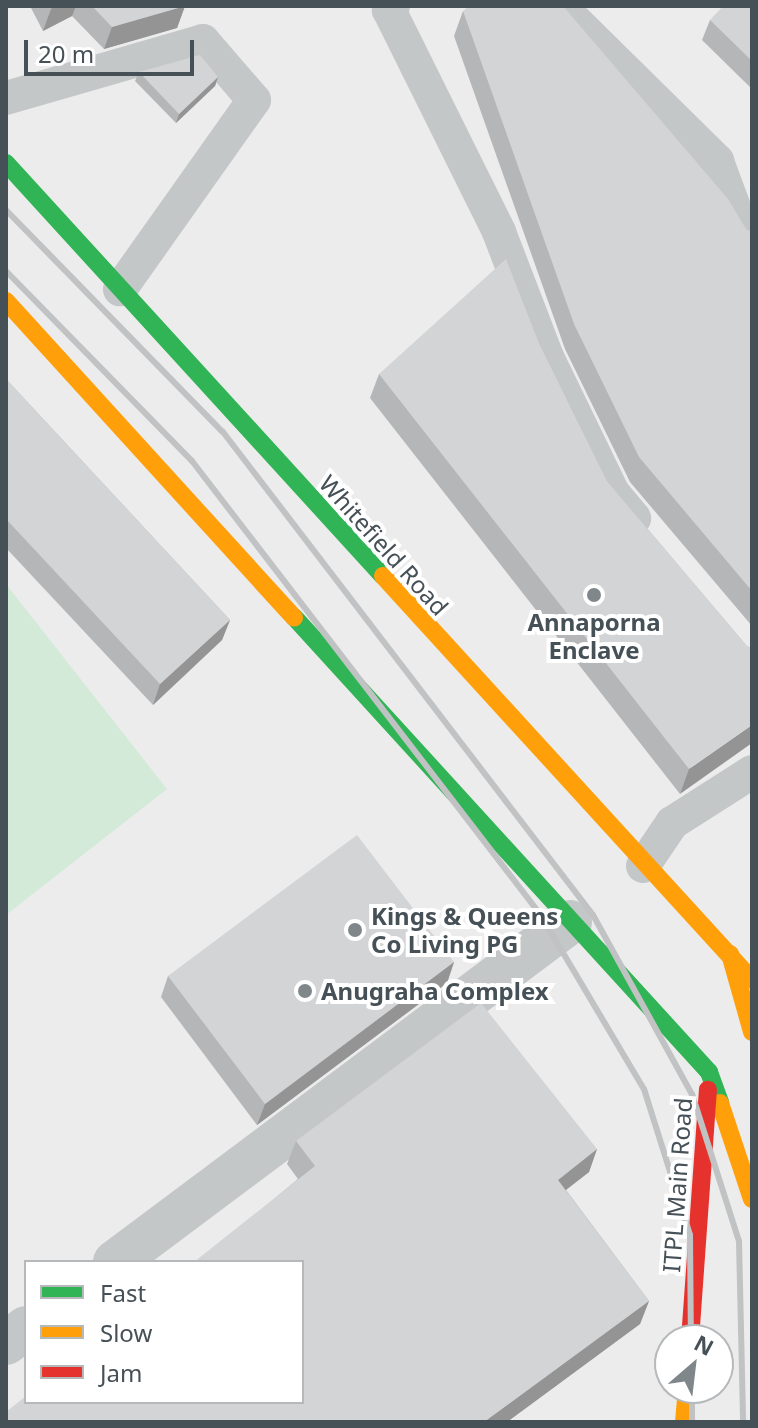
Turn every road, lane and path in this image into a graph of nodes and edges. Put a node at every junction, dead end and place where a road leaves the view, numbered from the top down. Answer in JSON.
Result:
{"nodes":[{"id":1,"x":393,"y":6,"type":"edge"},
{"id":2,"x":560,"y":6,"type":"edge"},
{"id":3,"x":6,"y":98,"type":"edge"},
{"id":4,"x":6,"y":163,"type":"edge"},
{"id":5,"x":752,"y":241,"type":"edge"},
{"id":6,"x":120,"y":289,"type":"junction"},
{"id":7,"x":6,"y":301,"type":"edge"},
{"id":8,"x":653,"y":540,"type":"edge"},
{"id":9,"x":752,"y":772,"type":"edge"},
{"id":10,"x":643,"y":866,"type":"junction"},
{"id":11,"x":570,"y":922,"type":"junction"},
{"id":12,"x":730,"y":954,"type":"junction"},
{"id":13,"x":752,"y":980,"type":"edge"},
{"id":14,"x":752,"y":1032,"type":"edge"},
{"id":15,"x":709,"y":1072,"type":"junction"},
{"id":16,"x":752,"y":1199,"type":"edge"},
{"id":17,"x":118,"y":1260,"type":"edge"},
{"id":18,"x":691,"y":1324,"type":"edge"},
{"id":19,"x":24,"y":1330,"type":"edge"},
{"id":20,"x":6,"y":1343,"type":"edge"}],
"edges":[{"from":1,"to":8,"type":"lane"},
{"from":2,"to":5,"type":"lane"},
{"from":3,"to":6,"type":"lane"},
{"from":4,"to":6,"type":"main road","name":"Whitefield Road"},
{"from":6,"to":10,"type":"main road","name":"Whitefield Road"},
{"from":7,"to":11,"type":"main road"},
{"from":9,"to":10,"type":"lane"},
{"from":10,"to":12,"type":"main road","name":"Whitefield Road"},
{"from":11,"to":15,"type":"main road"},
{"from":11,"to":17,"type":"street"},
{"from":12,"to":13,"type":"main road","name":"Whitefield Road"},
{"from":12,"to":14,"type":"main road","name":"Whitefield Road"},
{"from":15,"to":16,"type":"main road","name":"ITPL Main Road"},
{"from":15,"to":18,"type":"main road","name":"ITPL Main Road"},
{"from":19,"to":20,"type":"street"}]}
